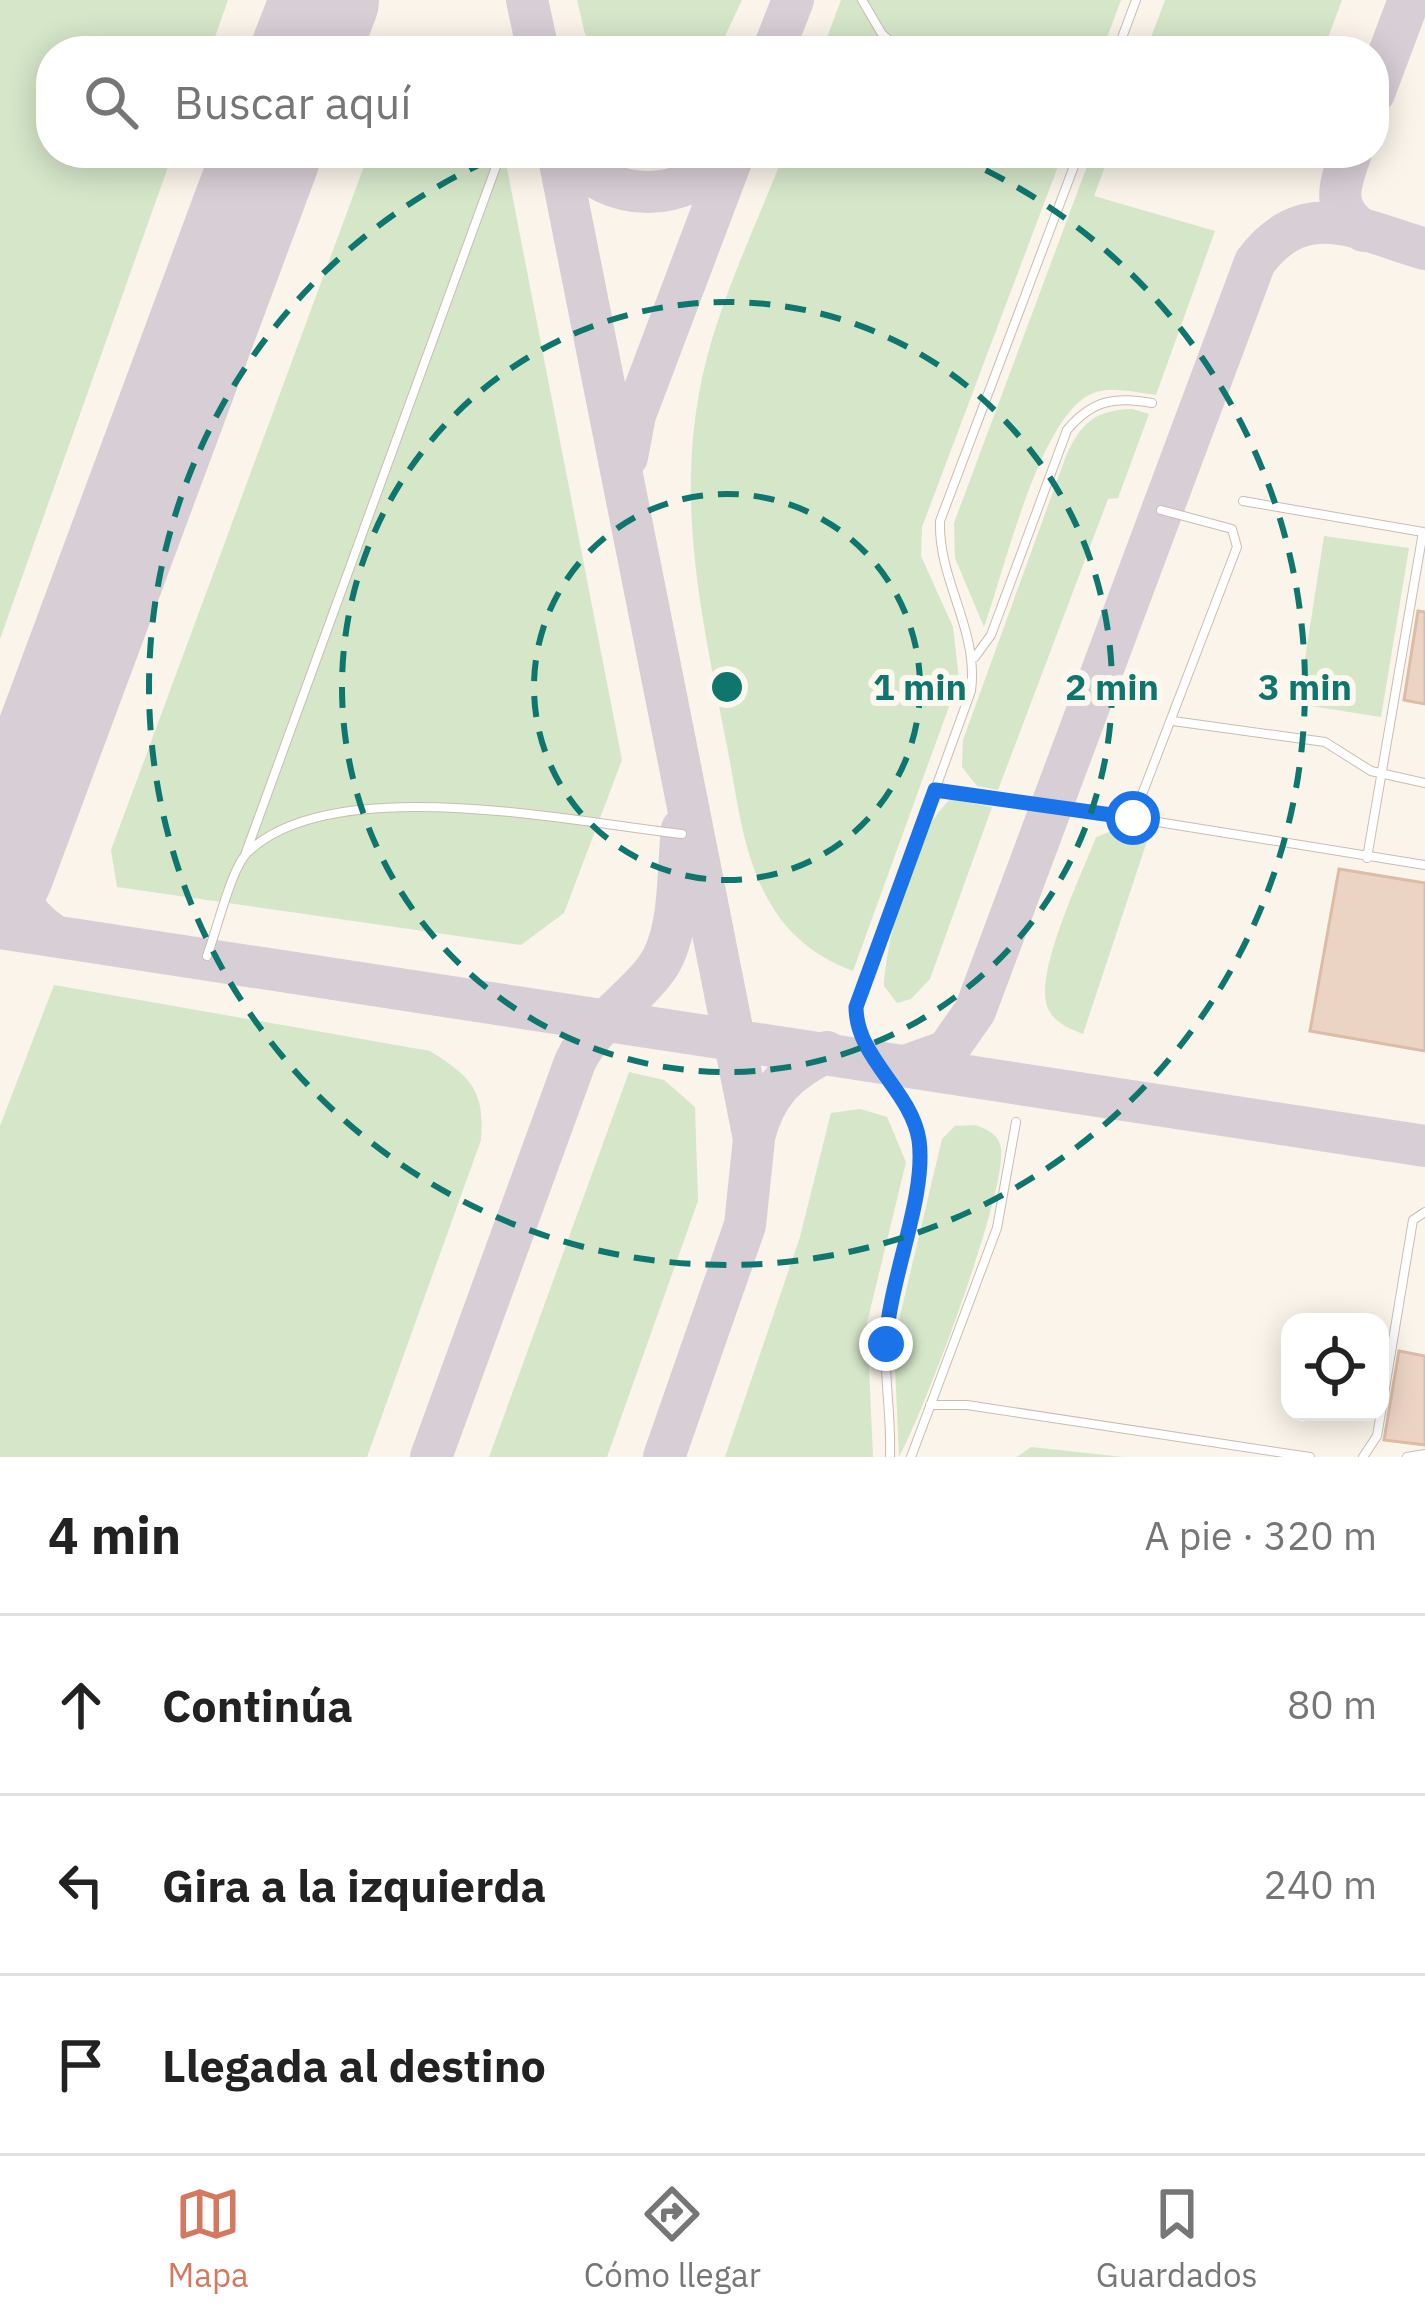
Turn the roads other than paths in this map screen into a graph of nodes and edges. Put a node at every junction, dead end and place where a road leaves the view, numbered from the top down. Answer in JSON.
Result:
{"nodes":[{"id":1,"x":862,"y":0,"type":"edge"},
{"id":2,"x":1136,"y":0,"type":"edge"},
{"id":3,"x":884,"y":36,"type":"edge"},
{"id":4,"x":1123,"y":36,"type":"edge"},
{"id":5,"x":496,"y":168,"type":"edge"},
{"id":6,"x":1073,"y":168,"type":"edge"},
{"id":7,"x":1152,"y":403,"type":"dead end"},
{"id":8,"x":1243,"y":501,"type":"dead end"},
{"id":9,"x":1161,"y":510,"type":"dead end"},
{"id":10,"x":1424,"y":532,"type":"edge"},
{"id":11,"x":1422,"y":562,"type":"edge"},
{"id":12,"x":974,"y":658,"type":"junction"},
{"id":13,"x":1173,"y":721,"type":"junction"},
{"id":14,"x":1384,"y":777,"type":"junction"},
{"id":15,"x":1425,"y":783,"type":"edge"},
{"id":16,"x":935,"y":790,"type":"junction"},
{"id":17,"x":1133,"y":818,"type":"junction"},
{"id":18,"x":682,"y":834,"type":"dead end"},
{"id":19,"x":245,"y":854,"type":"junction"},
{"id":20,"x":1367,"y":857,"type":"junction"},
{"id":21,"x":1425,"y":865,"type":"edge"},
{"id":22,"x":207,"y":956,"type":"dead end"},
{"id":23,"x":1016,"y":1122,"type":"dead end"},
{"id":24,"x":1425,"y":1212,"type":"edge"},
{"id":25,"x":930,"y":1405,"type":"junction"},
{"id":26,"x":1425,"y":1454,"type":"edge"},
{"id":27,"x":890,"y":1457,"type":"edge"},
{"id":28,"x":911,"y":1457,"type":"edge"},
{"id":29,"x":1310,"y":1457,"type":"edge"},
{"id":30,"x":1363,"y":1457,"type":"edge"},
{"id":31,"x":1406,"y":1457,"type":"edge"}],
"edges":[{"from":1,"to":3,"type":"lane"},
{"from":2,"to":4,"type":"lane"},
{"from":5,"to":19,"type":"lane"},
{"from":6,"to":12,"type":"lane"},
{"from":7,"to":12,"type":"lane"},
{"from":8,"to":10,"type":"lane"},
{"from":9,"to":13,"type":"lane"},
{"from":10,"to":11,"type":"lane"},
{"from":11,"to":14,"type":"lane"},
{"from":12,"to":16,"type":"lane"},
{"from":13,"to":14,"type":"lane"},
{"from":13,"to":17,"type":"lane"},
{"from":14,"to":15,"type":"lane"},
{"from":14,"to":20,"type":"lane"},
{"from":16,"to":17,"type":"lane"},
{"from":16,"to":27,"type":"lane"},
{"from":17,"to":20,"type":"lane"},
{"from":18,"to":19,"type":"lane"},
{"from":19,"to":22,"type":"lane"},
{"from":20,"to":21,"type":"lane"},
{"from":23,"to":25,"type":"lane"},
{"from":24,"to":30,"type":"lane"},
{"from":25,"to":28,"type":"lane"},
{"from":25,"to":29,"type":"lane"},
{"from":26,"to":31,"type":"lane"}]}
